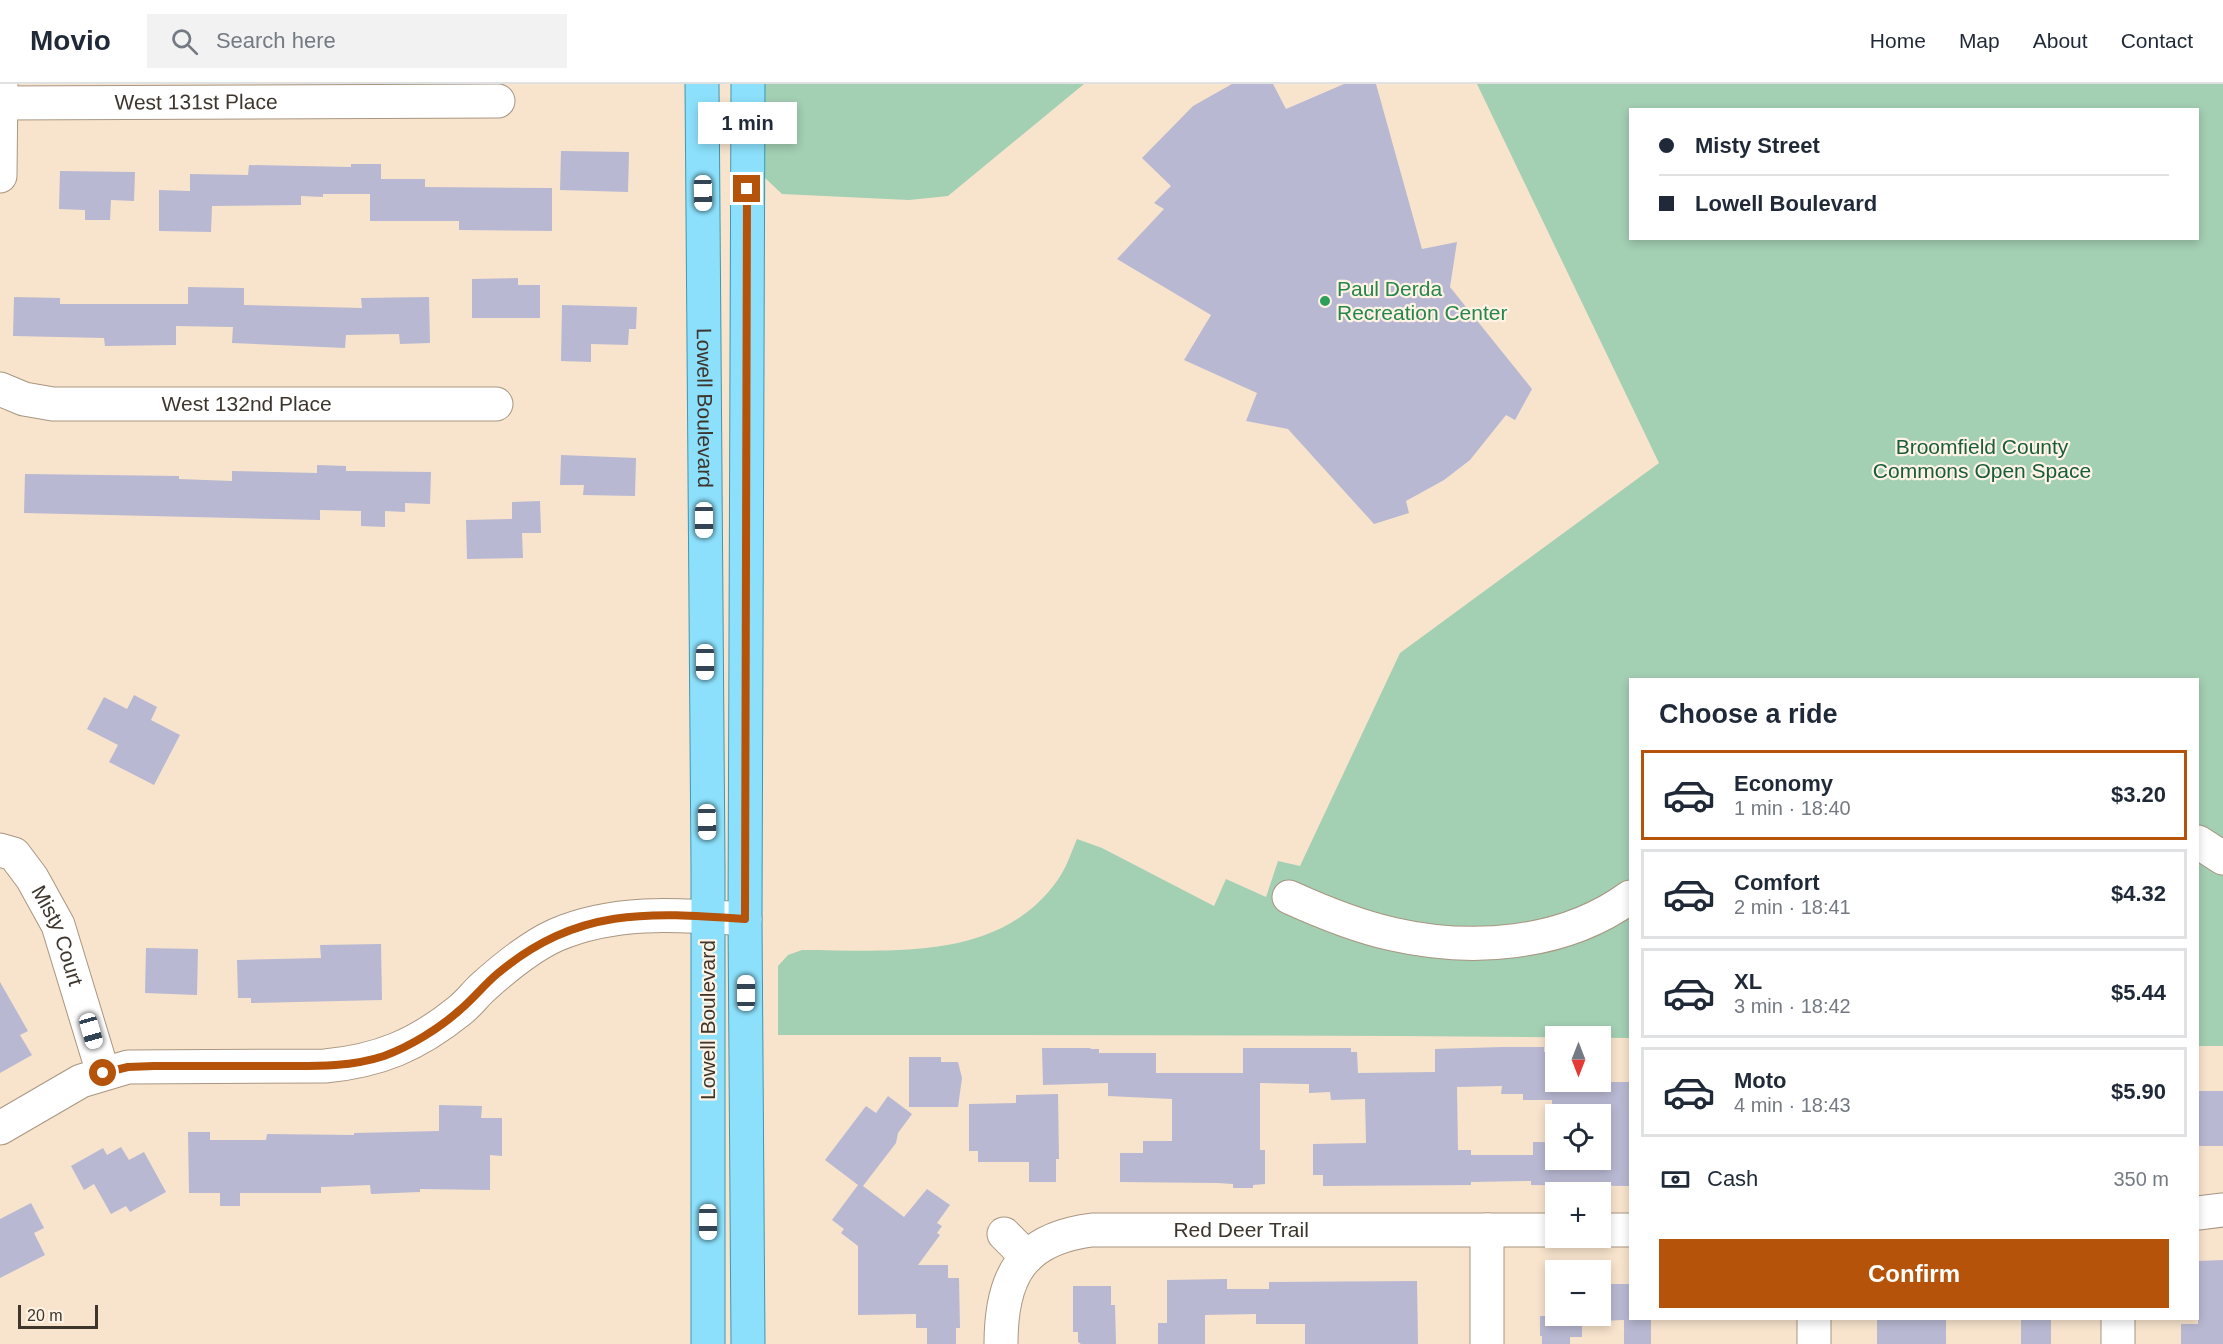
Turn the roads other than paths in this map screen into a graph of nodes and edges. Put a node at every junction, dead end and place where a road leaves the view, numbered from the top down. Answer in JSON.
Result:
{"nodes":[{"id":1,"x":702,"y":84,"type":"edge"},
{"id":2,"x":714,"y":84,"type":"edge"},
{"id":3,"x":747,"y":84,"type":"edge"},
{"id":4,"x":1,"y":93,"type":"edge"},
{"id":5,"x":498,"y":101,"type":"dead end"},
{"id":6,"x":0,"y":176,"type":"edge"},
{"id":7,"x":747,"y":210,"type":"junction"},
{"id":8,"x":0,"y":389,"type":"edge"},
{"id":9,"x":496,"y":404,"type":"dead end"},
{"id":10,"x":2199,"y":843,"type":"edge"},
{"id":11,"x":0,"y":850,"type":"edge"},
{"id":12,"x":2223,"y":858,"type":"edge"},
{"id":13,"x":1289,"y":897,"type":"dead end"},
{"id":14,"x":1629,"y":898,"type":"edge"},
{"id":15,"x":707,"y":916,"type":"junction"},
{"id":16,"x":745,"y":919,"type":"junction"},
{"id":17,"x":103,"y":1073,"type":"junction"},
{"id":18,"x":0,"y":1128,"type":"edge"},
{"id":19,"x":2223,"y":1210,"type":"edge"},
{"id":20,"x":2199,"y":1213,"type":"edge"},
{"id":21,"x":1487,"y":1230,"type":"junction"},
{"id":22,"x":1545,"y":1230,"type":"edge"},
{"id":23,"x":1611,"y":1230,"type":"edge"},
{"id":24,"x":1629,"y":1230,"type":"edge"},
{"id":25,"x":1004,"y":1234,"type":"dead end"},
{"id":26,"x":1027,"y":1257,"type":"junction"},
{"id":27,"x":1814,"y":1320,"type":"edge"},
{"id":28,"x":2118,"y":1320,"type":"edge"},
{"id":29,"x":708,"y":1344,"type":"edge"},
{"id":30,"x":748,"y":1344,"type":"edge"},
{"id":31,"x":1001,"y":1344,"type":"edge"},
{"id":32,"x":1487,"y":1344,"type":"edge"},
{"id":33,"x":1814,"y":1344,"type":"edge"},
{"id":34,"x":2118,"y":1344,"type":"edge"}],
"edges":[{"from":1,"to":15,"type":"main road","name":"Lowell Boulevard"},
{"from":2,"to":7,"type":"main road"},
{"from":3,"to":7,"type":"main road","name":"Lowell Boulevard"},
{"from":4,"to":5,"type":"street","name":"West 131st Place"},
{"from":4,"to":6,"type":"street"},
{"from":7,"to":16,"type":"main road","name":"Lowell Boulevard"},
{"from":8,"to":9,"type":"street","name":"West 132nd Place"},
{"from":10,"to":12,"type":"street"},
{"from":11,"to":17,"type":"street","name":"Misty Court"},
{"from":13,"to":14,"type":"street"},
{"from":15,"to":16,"type":"street"},
{"from":15,"to":17,"type":"street"},
{"from":15,"to":29,"type":"main road","name":"Lowell Boulevard"},
{"from":16,"to":30,"type":"main road","name":"Lowell Boulevard"},
{"from":17,"to":18,"type":"street"},
{"from":19,"to":20,"type":"street"},
{"from":21,"to":22,"type":"street","name":"Red Deer Trail"},
{"from":21,"to":26,"type":"street","name":"Red Deer Trail"},
{"from":21,"to":32,"type":"street"},
{"from":23,"to":24,"type":"street"},
{"from":25,"to":26,"type":"street"},
{"from":26,"to":31,"type":"street","name":"Red Deer Trail"},
{"from":27,"to":33,"type":"street"},
{"from":28,"to":34,"type":"street"}]}
